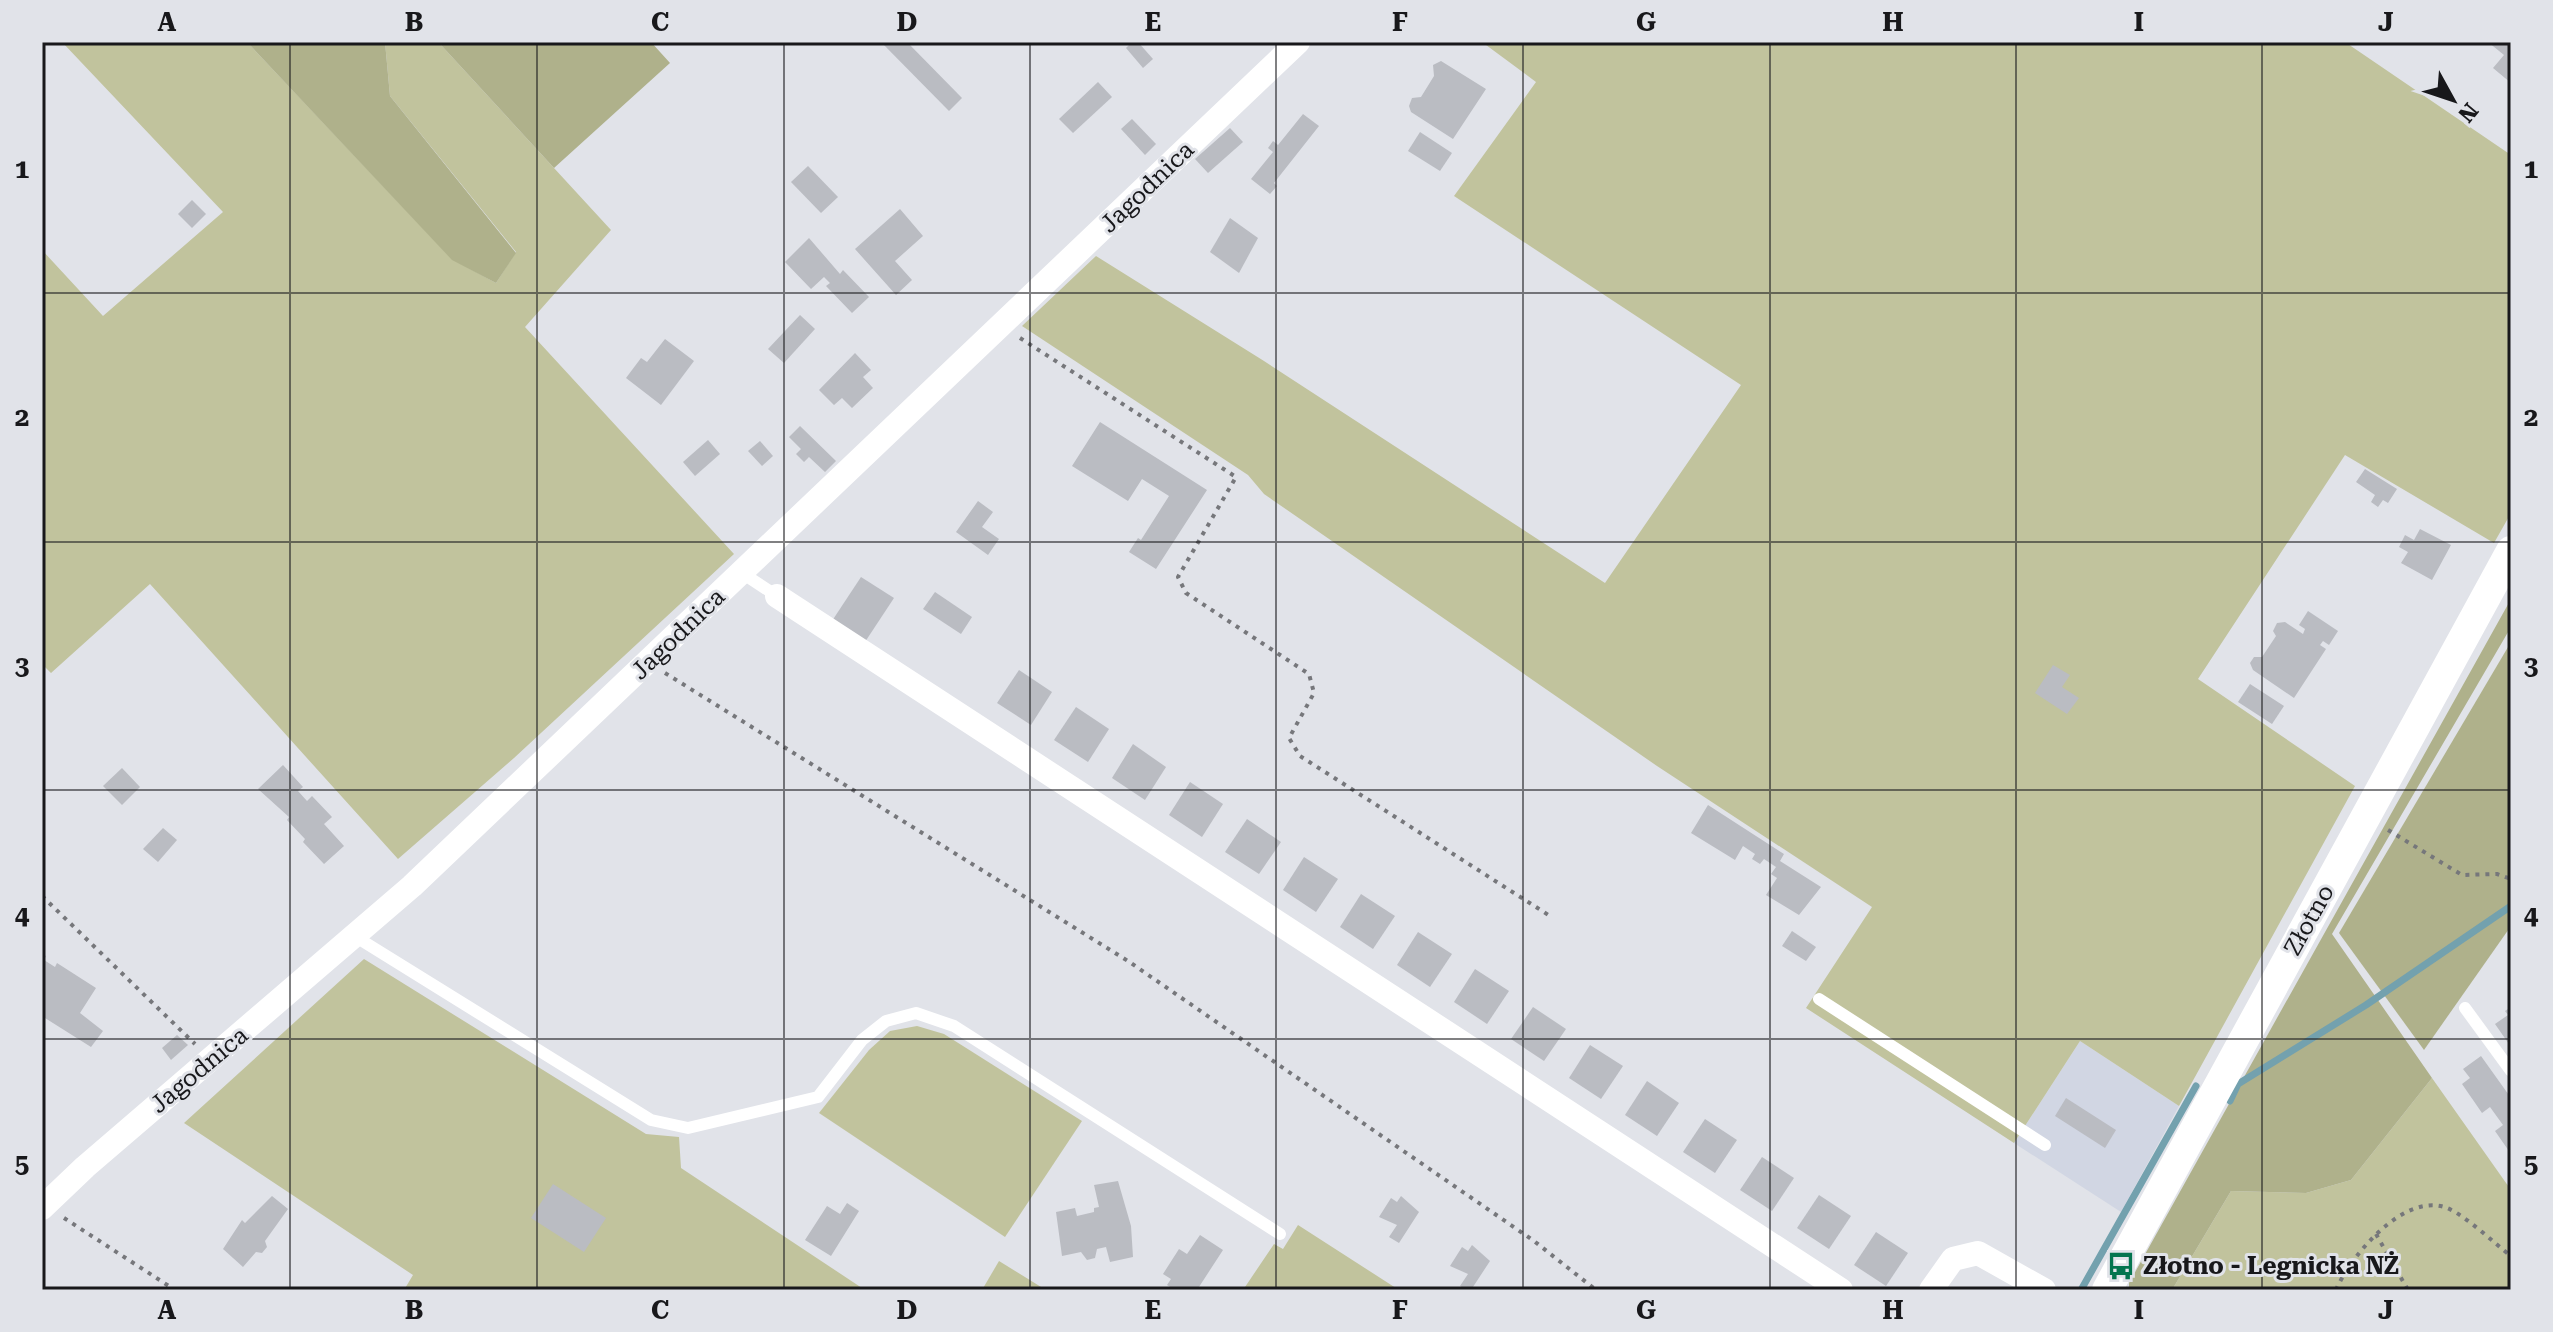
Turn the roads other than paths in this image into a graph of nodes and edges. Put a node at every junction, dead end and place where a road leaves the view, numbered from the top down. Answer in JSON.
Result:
{"nodes":[{"id":1,"x":1298,"y":42,"type":"edge"},
{"id":2,"x":2511,"y":551,"type":"edge"},
{"id":3,"x":742,"y":573,"type":"junction"},
{"id":4,"x":777,"y":596,"type":"joint"},
{"id":5,"x":356,"y":937,"type":"junction"},
{"id":6,"x":1819,"y":999,"type":"dead end"},
{"id":7,"x":2465,"y":1008,"type":"dead end"},
{"id":8,"x":2511,"y":1071,"type":"edge"},
{"id":9,"x":2045,"y":1145,"type":"dead end"},
{"id":10,"x":43,"y":1207,"type":"edge"},
{"id":11,"x":1280,"y":1234,"type":"dead end"},
{"id":12,"x":1841,"y":1290,"type":"edge"},
{"id":13,"x":1931,"y":1290,"type":"edge"},
{"id":14,"x":2044,"y":1290,"type":"edge"},
{"id":15,"x":2107,"y":1290,"type":"edge"}],
"edges":[{"from":1,"to":3,"type":"street","name":"Jagodnica"},
{"from":2,"to":15,"type":"street","name":"Złotno"},
{"from":3,"to":4,"type":"lane"},
{"from":3,"to":5,"type":"street","name":"Jagodnica"},
{"from":4,"to":12,"type":"street"},
{"from":5,"to":10,"type":"street","name":"Jagodnica"},
{"from":5,"to":11,"type":"lane"},
{"from":6,"to":9,"type":"lane"},
{"from":7,"to":8,"type":"lane"},
{"from":13,"to":14,"type":"street"}]}
